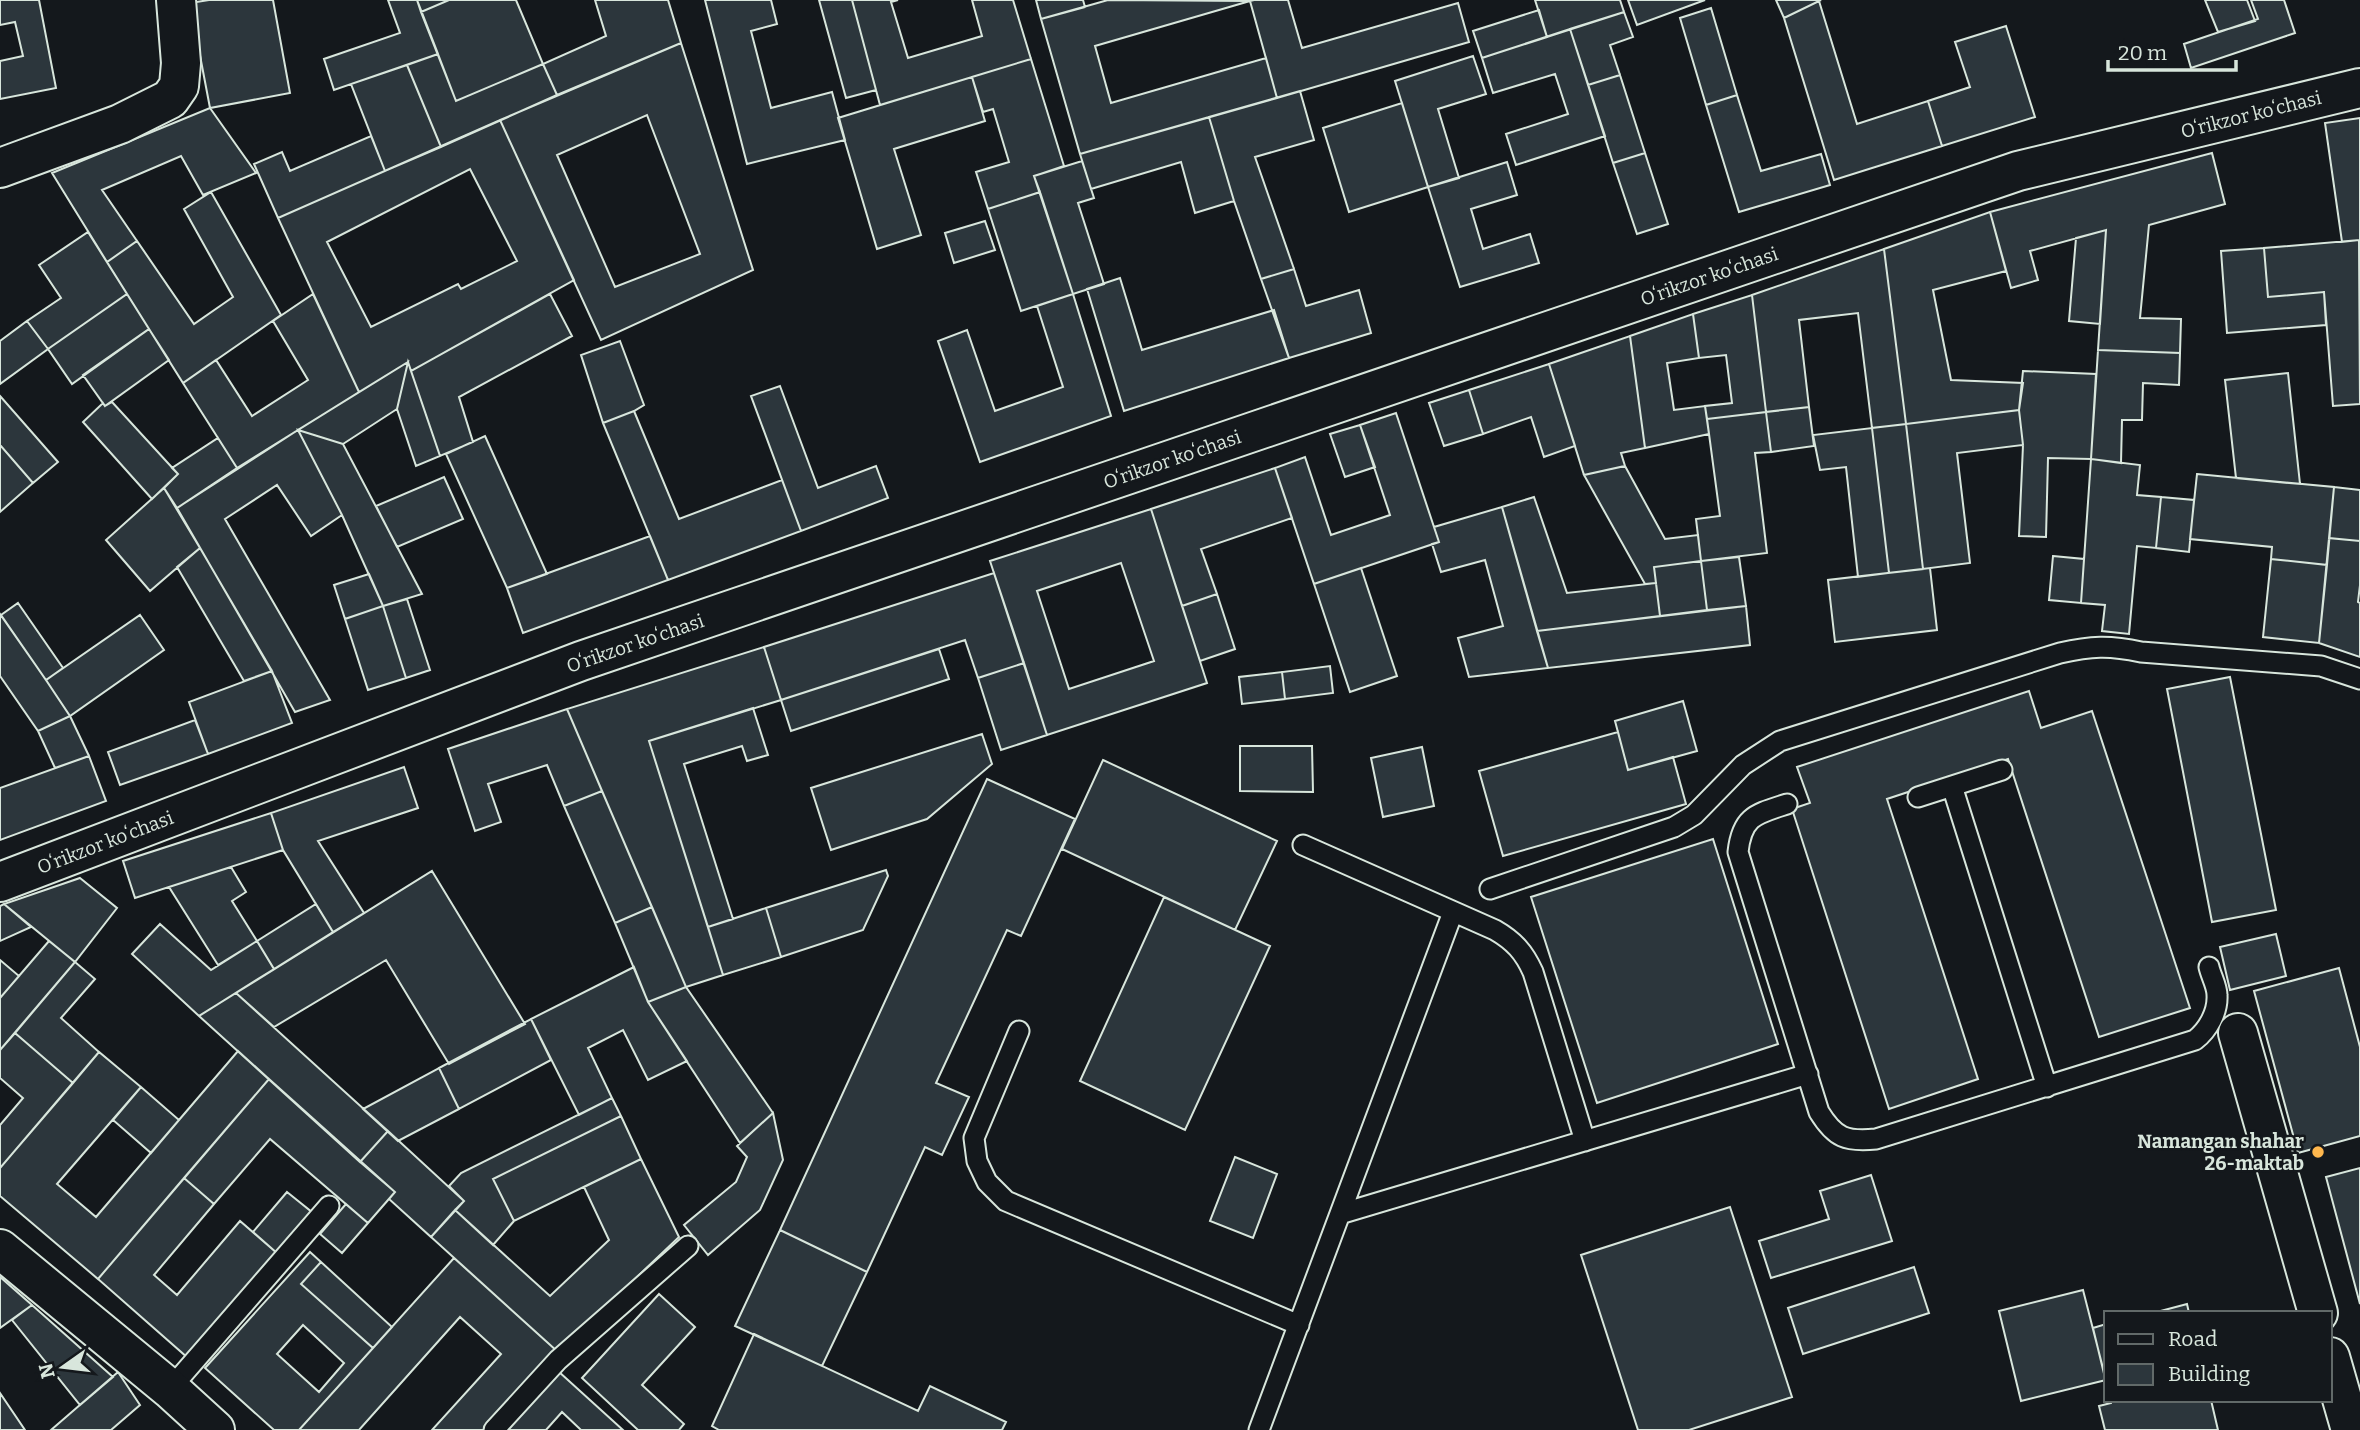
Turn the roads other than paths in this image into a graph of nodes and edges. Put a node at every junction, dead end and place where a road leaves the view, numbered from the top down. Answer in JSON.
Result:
{"nodes":[{"id":1,"x":176,"y":0,"type":"edge"},
{"id":2,"x":2360,"y":88,"type":"edge"},
{"id":3,"x":0,"y":168,"type":"edge"},
{"id":4,"x":2360,"y":679,"type":"edge"},
{"id":5,"x":2002,"y":770,"type":"dead end"},
{"id":6,"x":1952,"y":786,"type":"junction"},
{"id":7,"x":1918,"y":797,"type":"dead end"},
{"id":8,"x":1787,"y":804,"type":"dead end"},
{"id":9,"x":1303,"y":845,"type":"dead end"},
{"id":10,"x":0,"y":881,"type":"edge"},
{"id":11,"x":1490,"y":889,"type":"dead end"},
{"id":12,"x":1453,"y":912,"type":"junction"},
{"id":13,"x":2209,"y":967,"type":"dead end"},
{"id":14,"x":1019,"y":1031,"type":"dead end"},
{"id":15,"x":2238,"y":1033,"type":"dead end"},
{"id":16,"x":1808,"y":1074,"type":"junction"},
{"id":17,"x":2047,"y":1087,"type":"junction"},
{"id":18,"x":1585,"y":1141,"type":"junction"},
{"id":19,"x":328,"y":1206,"type":"dead end"},
{"id":20,"x":1340,"y":1214,"type":"junction"},
{"id":21,"x":688,"y":1246,"type":"dead end"},
{"id":22,"x":0,"y":1249,"type":"edge"},
{"id":23,"x":2317,"y":1311,"type":"edge"},
{"id":24,"x":1298,"y":1325,"type":"junction"},
{"id":25,"x":2332,"y":1364,"type":"edge"},
{"id":26,"x":170,"y":1389,"type":"junction"},
{"id":27,"x":215,"y":1430,"type":"edge"},
{"id":28,"x":494,"y":1430,"type":"edge"},
{"id":29,"x":1259,"y":1430,"type":"edge"},
{"id":30,"x":2351,"y":1430,"type":"edge"}],
"edges":[{"from":1,"to":3,"type":"main road"},
{"from":2,"to":10,"type":"main road","name":"Oʻrikzor koʻchasi"},
{"from":4,"to":11,"type":"lane"},
{"from":5,"to":6,"type":"lane"},
{"from":6,"to":7,"type":"lane"},
{"from":6,"to":17,"type":"lane"},
{"from":8,"to":16,"type":"lane"},
{"from":9,"to":12,"type":"lane"},
{"from":12,"to":18,"type":"lane"},
{"from":12,"to":20,"type":"lane"},
{"from":13,"to":17,"type":"lane"},
{"from":14,"to":24,"type":"lane"},
{"from":15,"to":23,"type":"main road"},
{"from":16,"to":17,"type":"lane"},
{"from":16,"to":18,"type":"lane"},
{"from":18,"to":20,"type":"lane"},
{"from":19,"to":26,"type":"lane"},
{"from":20,"to":24,"type":"lane"},
{"from":21,"to":28,"type":"lane"},
{"from":22,"to":26,"type":"main road"},
{"from":24,"to":29,"type":"lane"},
{"from":25,"to":30,"type":"main road"},
{"from":26,"to":27,"type":"main road"}]}
